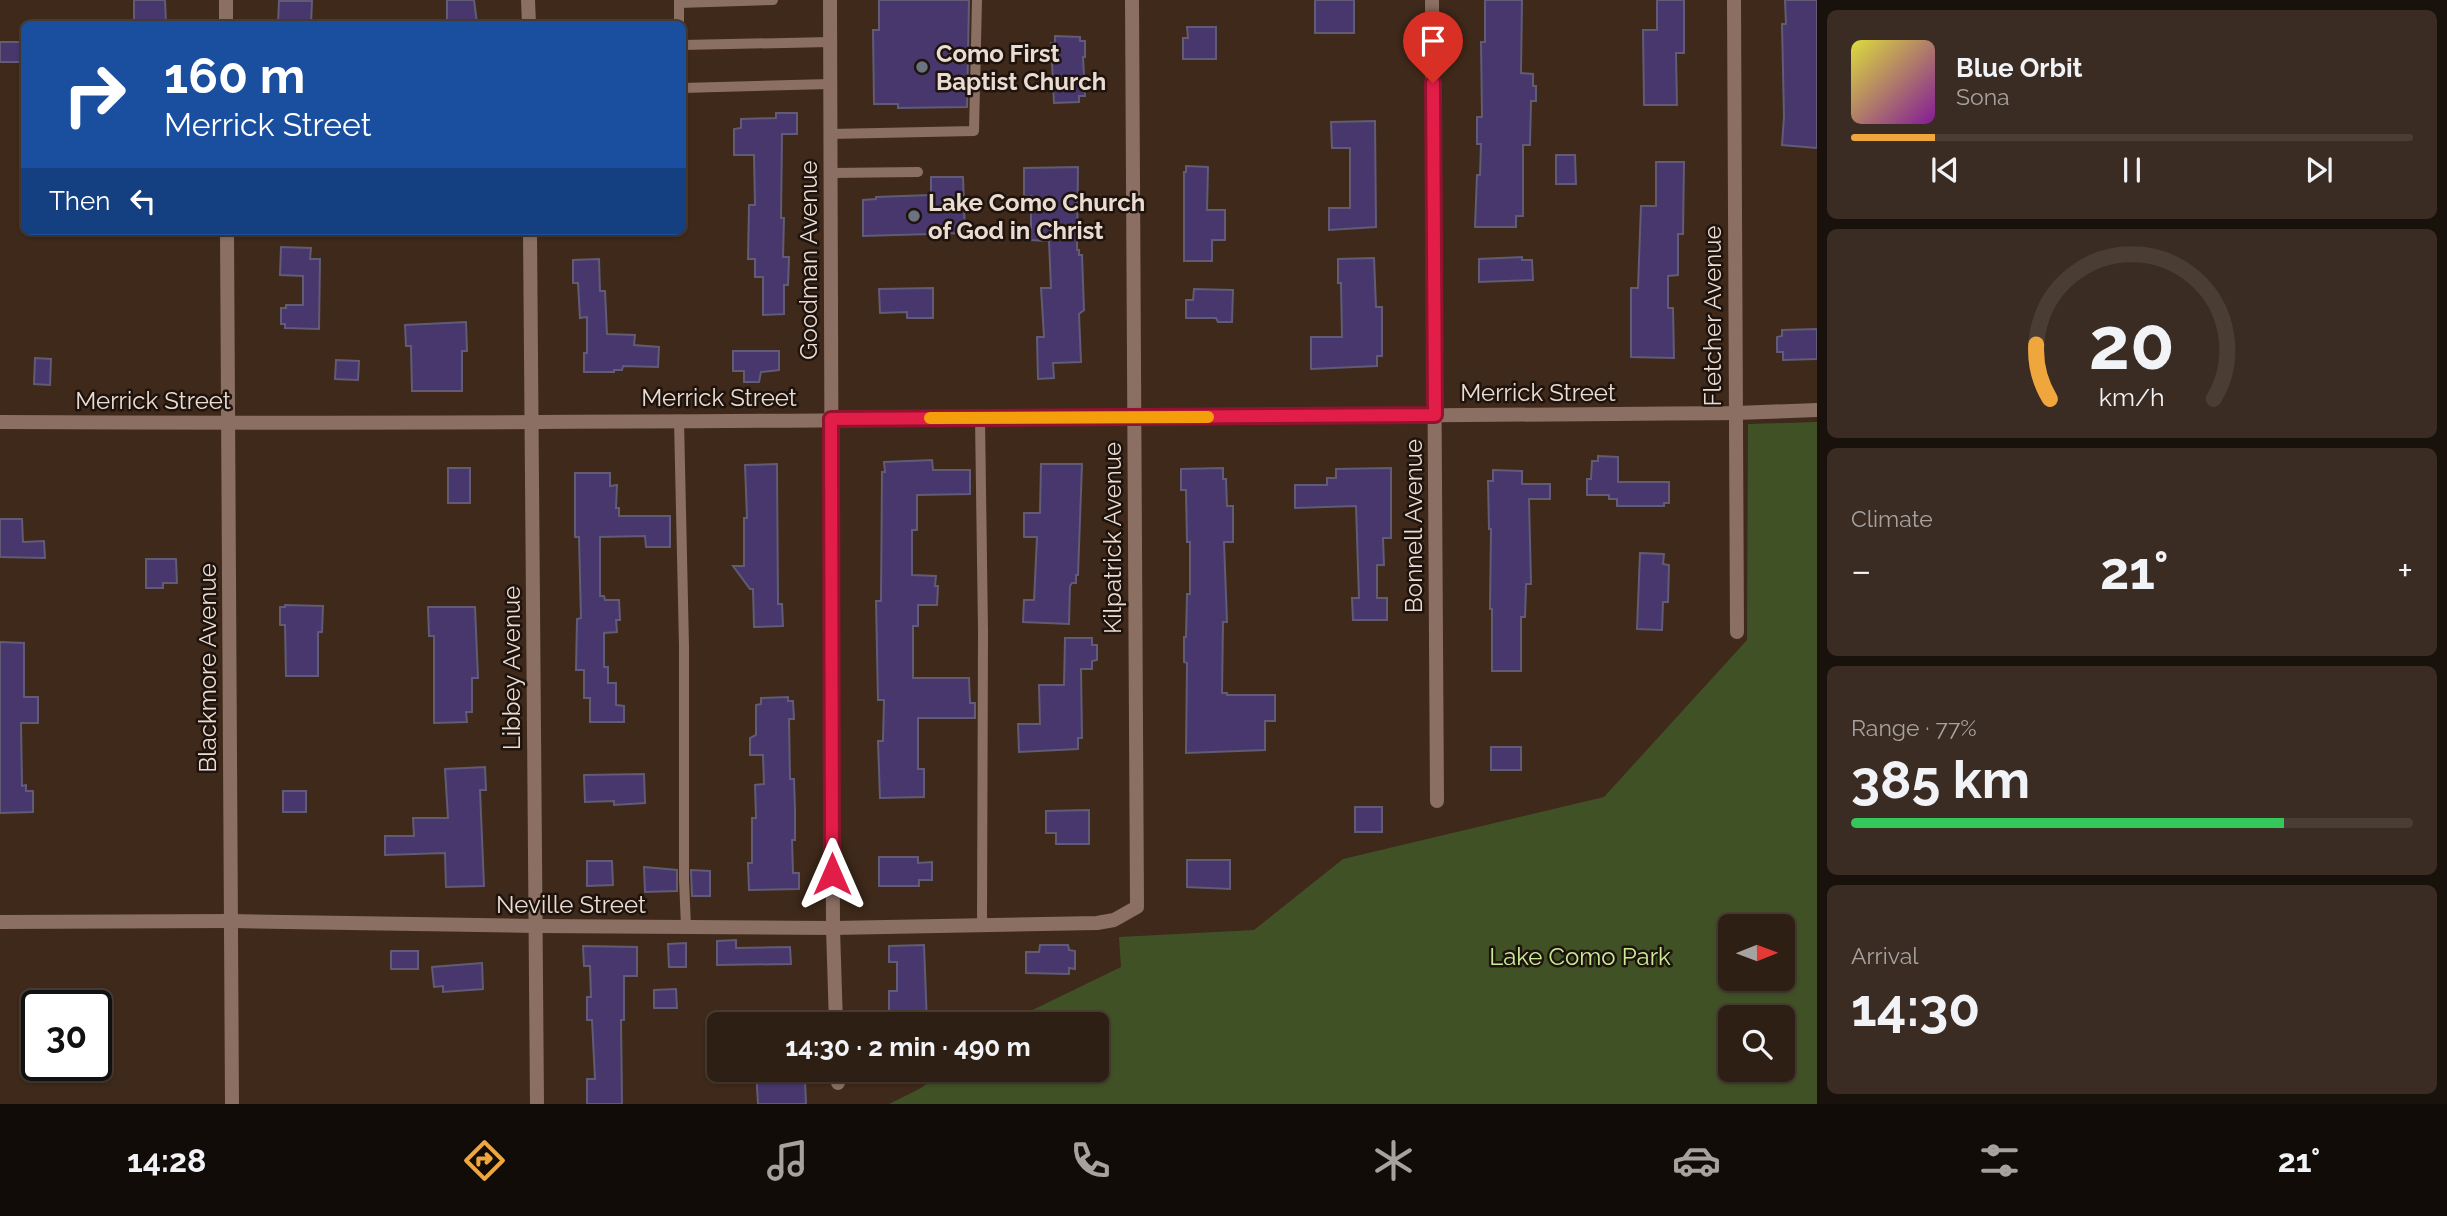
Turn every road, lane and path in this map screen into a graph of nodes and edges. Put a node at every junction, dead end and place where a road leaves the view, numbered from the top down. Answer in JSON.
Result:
{"nodes":[{"id":1,"x":226,"y":0,"type":"edge"},
{"id":2,"x":528,"y":0,"type":"edge"},
{"id":3,"x":773,"y":0,"type":"edge"},
{"id":4,"x":830,"y":0,"type":"edge"},
{"id":5,"x":977,"y":0,"type":"edge"},
{"id":6,"x":1132,"y":0,"type":"edge"},
{"id":7,"x":1432,"y":0,"type":"edge"},
{"id":8,"x":1734,"y":0,"type":"edge"},
{"id":9,"x":679,"y":1,"type":"edge"},
{"id":10,"x":226,"y":21,"type":"edge"},
{"id":11,"x":528,"y":21,"type":"edge"},
{"id":12,"x":679,"y":21,"type":"edge"},
{"id":13,"x":830,"y":42,"type":"junction"},
{"id":14,"x":686,"y":45,"type":"edge"},
{"id":15,"x":830,"y":84,"type":"junction"},
{"id":16,"x":686,"y":88,"type":"edge"},
{"id":17,"x":830,"y":134,"type":"junction"},
{"id":18,"x":918,"y":172,"type":"dead end"},
{"id":19,"x":830,"y":173,"type":"junction"},
{"id":20,"x":227,"y":235,"type":"edge"},
{"id":21,"x":530,"y":235,"type":"edge"},
{"id":22,"x":1817,"y":410,"type":"edge"},
{"id":23,"x":1736,"y":413,"type":"junction"},
{"id":24,"x":1435,"y":415,"type":"junction"},
{"id":25,"x":1135,"y":417,"type":"junction"},
{"id":26,"x":980,"y":418,"type":"junction"},
{"id":27,"x":831,"y":419,"type":"junction"},
{"id":28,"x":679,"y":420,"type":"junction"},
{"id":29,"x":531,"y":421,"type":"junction"},
{"id":30,"x":0,"y":422,"type":"edge"},
{"id":31,"x":228,"y":423,"type":"junction"},
{"id":32,"x":1737,"y":632,"type":"dead end"},
{"id":33,"x":1437,"y":801,"type":"dead end"},
{"id":34,"x":1137,"y":907,"type":"joint"},
{"id":35,"x":231,"y":921,"type":"junction"},
{"id":36,"x":0,"y":922,"type":"edge"},
{"id":37,"x":982,"y":925,"type":"junction"},
{"id":38,"x":535,"y":926,"type":"junction"},
{"id":39,"x":686,"y":927,"type":"junction"},
{"id":40,"x":833,"y":928,"type":"junction"},
{"id":41,"x":836,"y":1012,"type":"edge"},
{"id":42,"x":232,"y":1104,"type":"edge"},
{"id":43,"x":537,"y":1104,"type":"edge"}],
"edges":[{"from":1,"to":10,"type":"street"},
{"from":2,"to":11,"type":"street"},
{"from":3,"to":9,"type":"lane"},
{"from":4,"to":13,"type":"street","name":"Goodman Avenue"},
{"from":5,"to":17,"type":"lane"},
{"from":6,"to":25,"type":"street","name":"Kilpatrick Avenue"},
{"from":7,"to":24,"type":"street","name":"Bonnell Avenue"},
{"from":8,"to":23,"type":"street","name":"Fletcher Avenue"},
{"from":9,"to":12,"type":"lane"},
{"from":13,"to":14,"type":"lane"},
{"from":13,"to":15,"type":"street","name":"Goodman Avenue"},
{"from":15,"to":16,"type":"lane"},
{"from":15,"to":17,"type":"street","name":"Goodman Avenue"},
{"from":17,"to":19,"type":"street","name":"Goodman Avenue"},
{"from":18,"to":19,"type":"lane"},
{"from":19,"to":27,"type":"street","name":"Goodman Avenue"},
{"from":20,"to":31,"type":"street","name":"Blackmore Avenue"},
{"from":21,"to":29,"type":"street","name":"Libbey Avenue"},
{"from":22,"to":23,"type":"street","name":"Merrick Street"},
{"from":23,"to":24,"type":"street","name":"Merrick Street"},
{"from":23,"to":32,"type":"street","name":"Fletcher Avenue"},
{"from":24,"to":25,"type":"street","name":"Merrick Street"},
{"from":24,"to":33,"type":"street","name":"Bonnell Avenue"},
{"from":25,"to":26,"type":"street","name":"Merrick Street"},
{"from":25,"to":34,"type":"street","name":"Kilpatrick Avenue"},
{"from":26,"to":27,"type":"street","name":"Merrick Street"},
{"from":26,"to":37,"type":"lane"},
{"from":27,"to":28,"type":"street","name":"Merrick Street"},
{"from":27,"to":40,"type":"street","name":"Goodman Avenue"},
{"from":28,"to":29,"type":"street","name":"Merrick Street"},
{"from":28,"to":39,"type":"lane"},
{"from":29,"to":31,"type":"street","name":"Merrick Street"},
{"from":29,"to":38,"type":"street","name":"Libbey Avenue"},
{"from":30,"to":31,"type":"street","name":"Merrick Street"},
{"from":31,"to":35,"type":"street","name":"Blackmore Avenue"},
{"from":34,"to":37,"type":"street","name":"Neville Street"},
{"from":35,"to":36,"type":"street","name":"Neville Street"},
{"from":35,"to":38,"type":"street","name":"Neville Street"},
{"from":35,"to":42,"type":"street","name":"Blackmore Avenue"},
{"from":37,"to":40,"type":"street","name":"Neville Street"},
{"from":38,"to":39,"type":"street","name":"Neville Street"},
{"from":38,"to":43,"type":"street","name":"Libbey Avenue"},
{"from":39,"to":40,"type":"street","name":"Neville Street"},
{"from":40,"to":41,"type":"street","name":"Goodman Avenue"}]}
